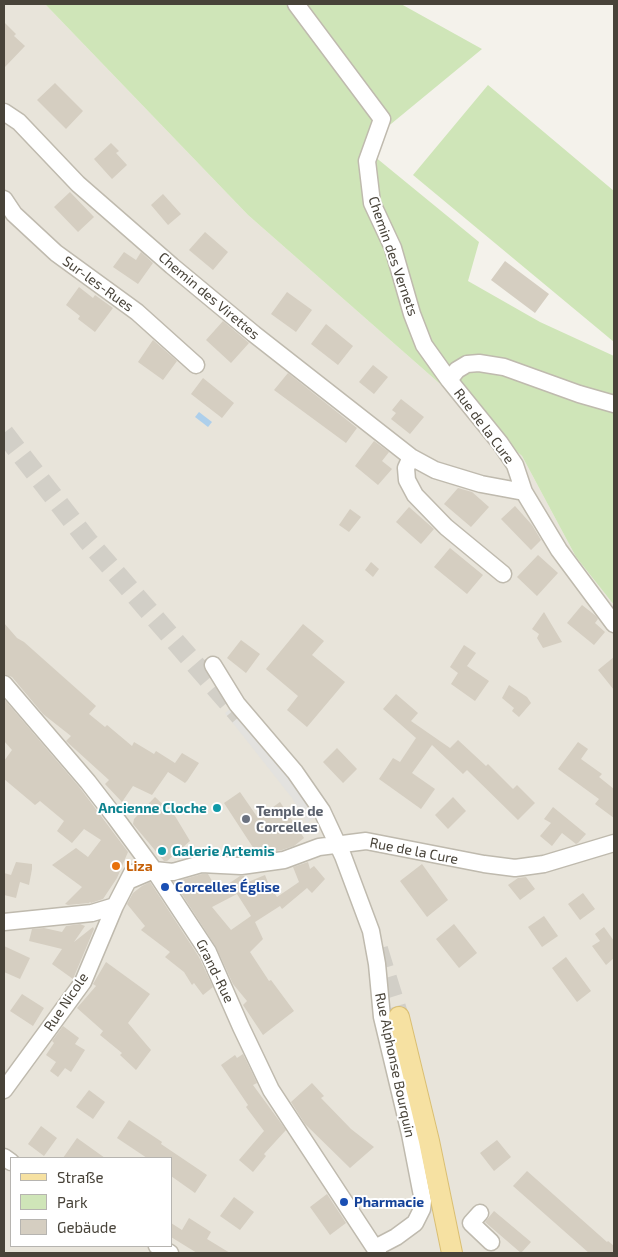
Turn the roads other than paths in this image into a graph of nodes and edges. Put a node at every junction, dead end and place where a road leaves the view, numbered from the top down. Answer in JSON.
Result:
{"nodes":[{"id":1,"x":296,"y":4,"type":"edge"},
{"id":2,"x":4,"y":112,"type":"edge"},
{"id":3,"x":4,"y":199,"type":"edge"},
{"id":4,"x":196,"y":365,"type":"dead end"},
{"id":5,"x":449,"y":380,"type":"junction"},
{"id":6,"x":614,"y":404,"type":"edge"},
{"id":7,"x":411,"y":457,"type":"junction"},
{"id":8,"x":524,"y":492,"type":"junction"},
{"id":9,"x":503,"y":574,"type":"dead end"},
{"id":10,"x":614,"y":624,"type":"edge"},
{"id":11,"x":213,"y":665,"type":"dead end"},
{"id":12,"x":4,"y":684,"type":"edge"},
{"id":13,"x":614,"y":843,"type":"edge"},
{"id":14,"x":338,"y":844,"type":"junction"},
{"id":15,"x":141,"y":852,"type":"junction"},
{"id":16,"x":154,"y":870,"type":"junction"},
{"id":17,"x":128,"y":881,"type":"junction"},
{"id":18,"x":115,"y":906,"type":"junction"},
{"id":19,"x":4,"y":922,"type":"edge"},
{"id":20,"x":399,"y":1016,"type":"tunnel mouth"},
{"id":21,"x":4,"y":1090,"type":"edge"},
{"id":22,"x":480,"y":1213,"type":"dead end"},
{"id":23,"x":491,"y":1242,"type":"dead end"},
{"id":24,"x":159,"y":1247,"type":"edge"},
{"id":25,"x":377,"y":1251,"type":"edge"},
{"id":26,"x":170,"y":1253,"type":"edge"},
{"id":27,"x":452,"y":1253,"type":"edge"}],
"edges":[{"from":1,"to":5,"type":"street","name":"Chemin des Vernets"},
{"from":2,"to":7,"type":"street","name":"Chemin des Virettes"},
{"from":3,"to":4,"type":"street","name":"Sur-les-Rues"},
{"from":5,"to":6,"type":"street"},
{"from":5,"to":8,"type":"street","name":"Rue de la Cure"},
{"from":7,"to":8,"type":"street","name":"Chemin des Virettes"},
{"from":7,"to":9,"type":"street"},
{"from":8,"to":10,"type":"street","name":"Rue de la Cure"},
{"from":11,"to":14,"type":"street","name":"Rue Alphonse Bourquin"},
{"from":12,"to":15,"type":"street","name":"Grand-Rue"},
{"from":13,"to":14,"type":"street","name":"Rue de la Cure"},
{"from":14,"to":16,"type":"street","name":"Rue de la Cure"},
{"from":14,"to":25,"type":"street","name":"Rue Alphonse Bourquin"},
{"from":15,"to":16,"type":"street","name":"Grand-Rue"},
{"from":15,"to":17,"type":"street","name":"Rue Nicole"},
{"from":16,"to":17,"type":"street"},
{"from":16,"to":25,"type":"street","name":"Grand-Rue"},
{"from":17,"to":18,"type":"street","name":"Rue Nicole"},
{"from":18,"to":19,"type":"street"},
{"from":18,"to":21,"type":"street","name":"Rue Nicole"},
{"from":20,"to":27,"type":"main road"},
{"from":22,"to":23,"type":"street"},
{"from":24,"to":26,"type":"street"}]}
